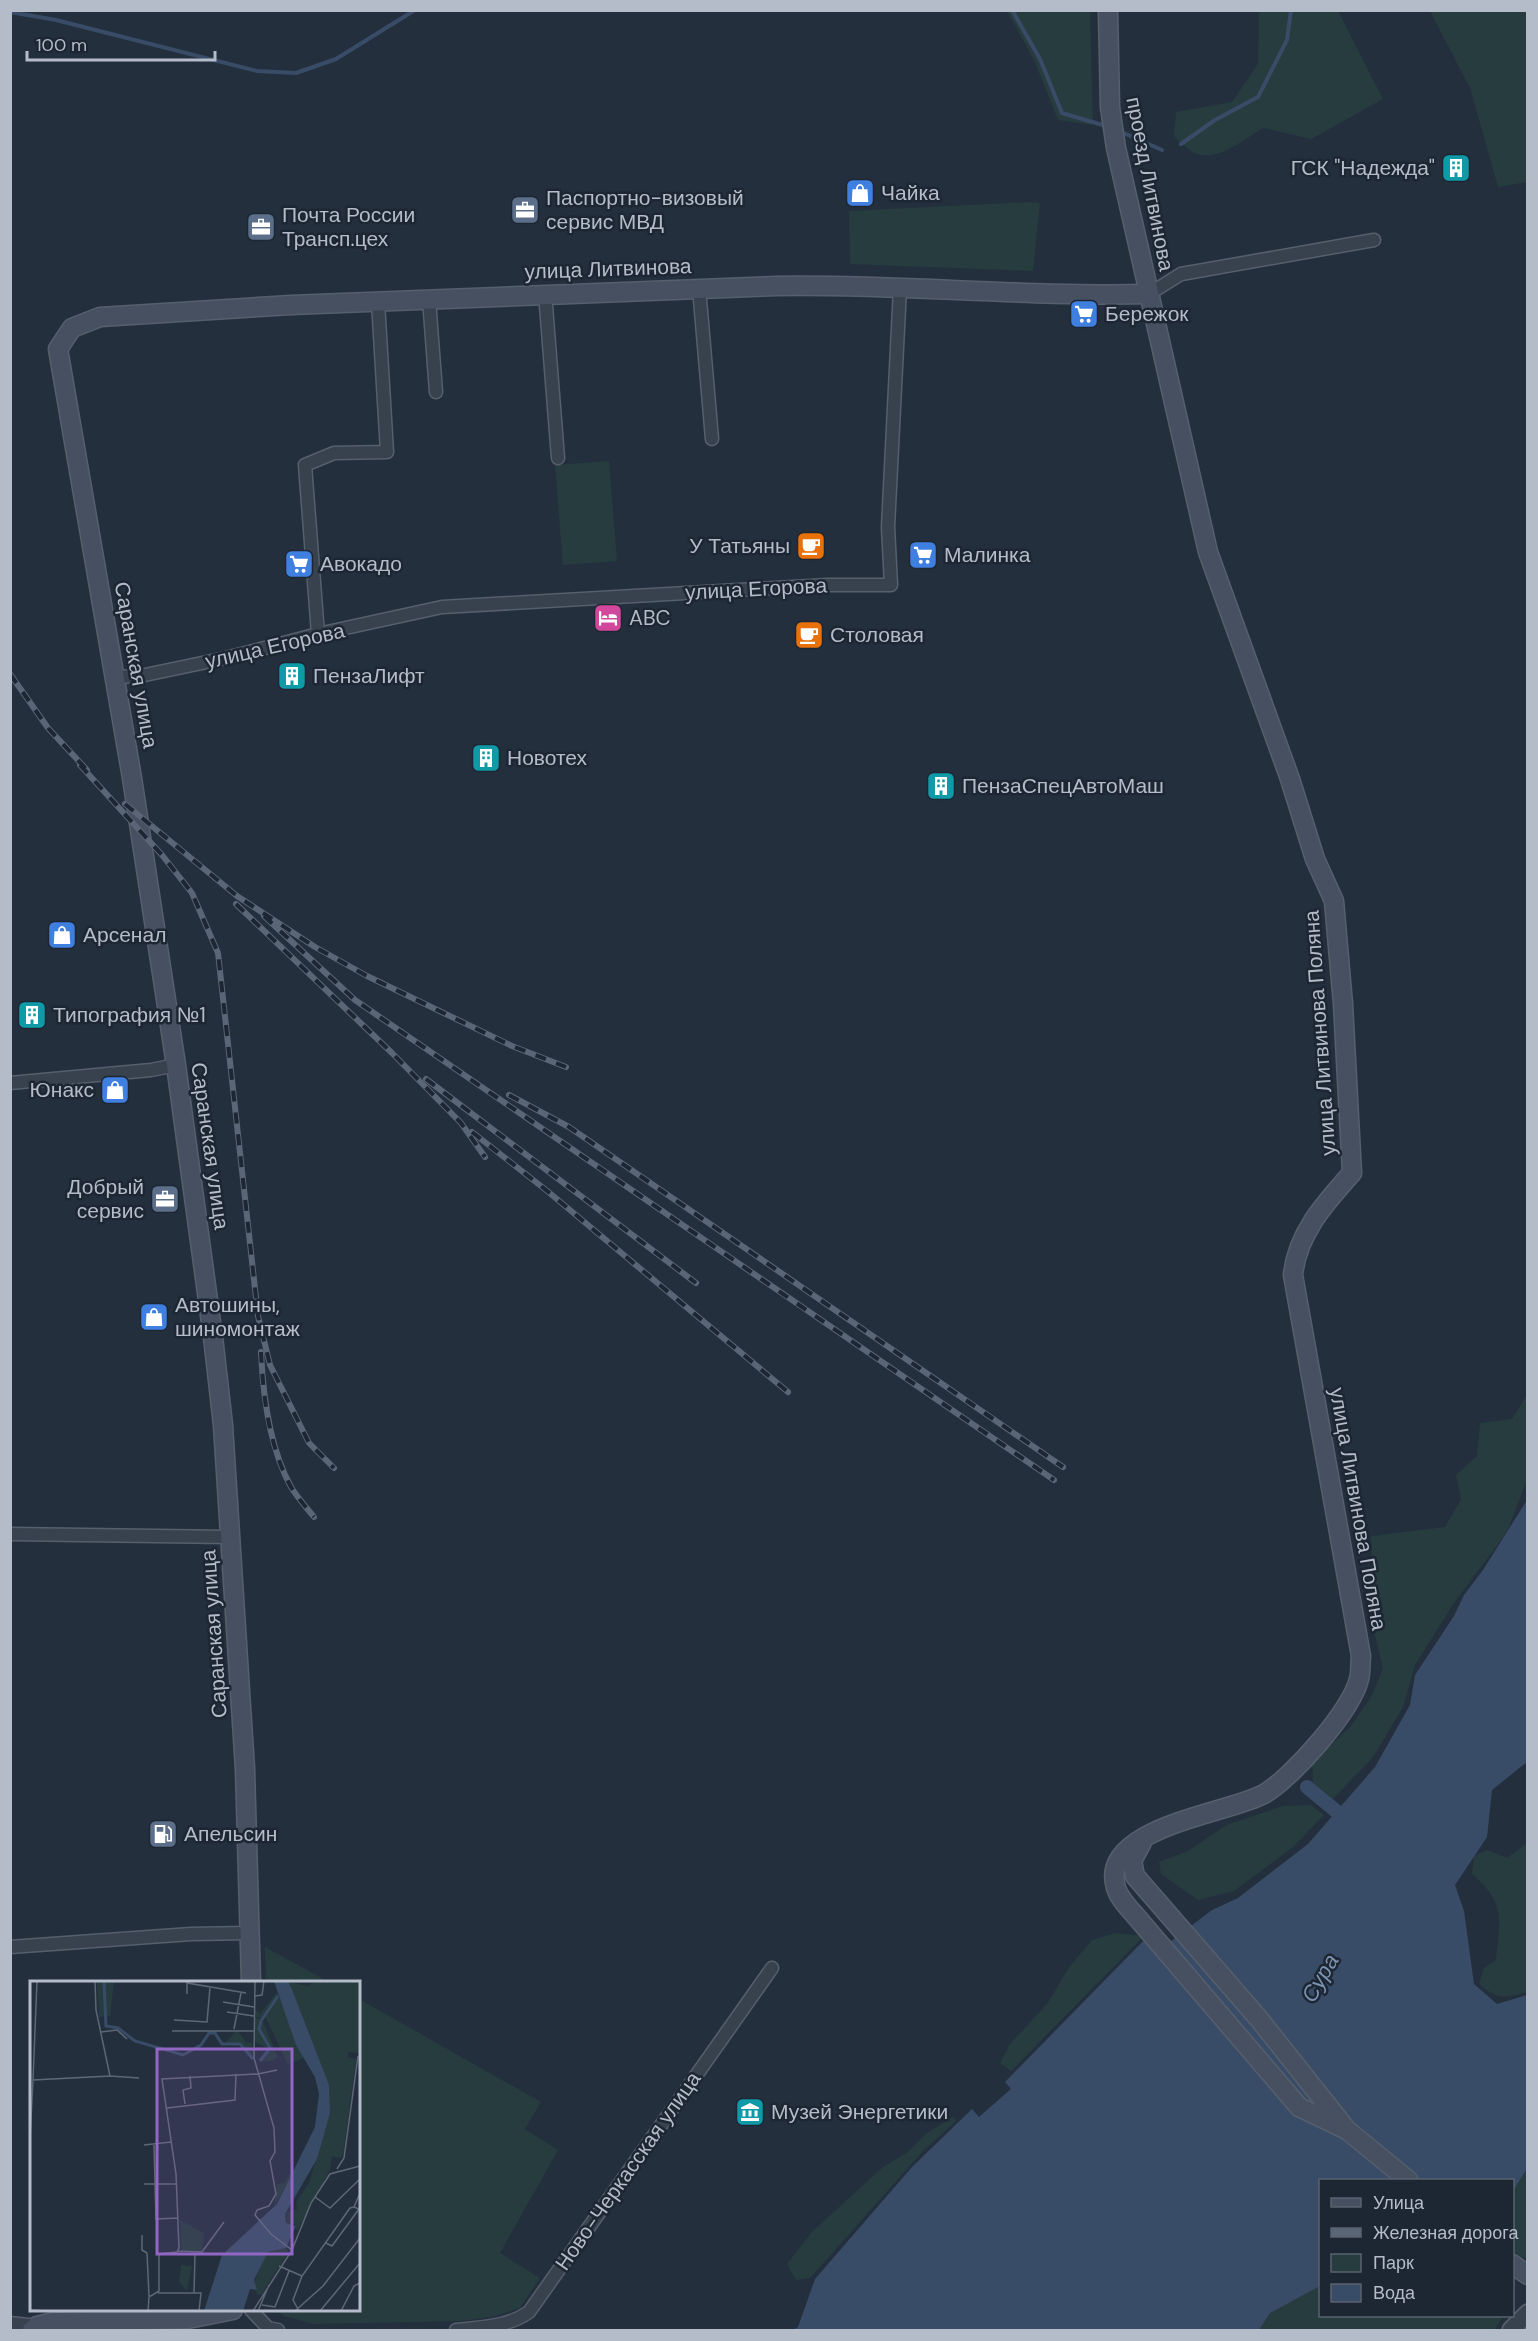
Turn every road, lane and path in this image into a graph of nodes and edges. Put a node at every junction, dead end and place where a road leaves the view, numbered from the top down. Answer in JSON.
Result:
{"nodes":[{"id":1,"x":1108,"y":10,"type":"edge"},
{"id":2,"x":1374,"y":240,"type":"dead end"},
{"id":3,"x":699,"y":288,"type":"junction"},
{"id":4,"x":900,"y":288,"type":"junction"},
{"id":5,"x":545,"y":293,"type":"junction"},
{"id":6,"x":1149,"y":294,"type":"junction"},
{"id":7,"x":429,"y":299,"type":"junction"},
{"id":8,"x":378,"y":302,"type":"junction"},
{"id":9,"x":72,"y":328,"type":"joint"},
{"id":10,"x":436,"y":392,"type":"dead end"},
{"id":11,"x":712,"y":439,"type":"dead end"},
{"id":12,"x":558,"y":458,"type":"dead end"},
{"id":13,"x":318,"y":634,"type":"junction"},
{"id":14,"x":116,"y":677,"type":"junction"},
{"id":15,"x":176,"y":1065,"type":"junction"},
{"id":16,"x":10,"y":1083,"type":"edge"},
{"id":17,"x":10,"y":1534,"type":"edge"},
{"id":18,"x":229,"y":1537,"type":"junction"},
{"id":19,"x":1147,"y":1836,"type":"junction"},
{"id":20,"x":250,"y":1932,"type":"junction"},
{"id":21,"x":10,"y":1947,"type":"edge"},
{"id":22,"x":772,"y":1968,"type":"dead end"},
{"id":23,"x":251,"y":1981,"type":"edge"},
{"id":24,"x":1347,"y":2130,"type":"junction"},
{"id":25,"x":1406,"y":2179,"type":"edge"},
{"id":26,"x":1514,"y":2265,"type":"edge"},
{"id":27,"x":1527,"y":2274,"type":"edge"},
{"id":28,"x":228,"y":2311,"type":"edge"},
{"id":29,"x":252,"y":2311,"type":"edge"},
{"id":30,"x":1527,"y":2313,"type":"edge"},
{"id":31,"x":84,"y":2315,"type":"edge"},
{"id":32,"x":10,"y":2323,"type":"edge"},
{"id":33,"x":34,"y":2328,"type":"edge"},
{"id":34,"x":271,"y":2330,"type":"edge"},
{"id":35,"x":456,"y":2331,"type":"edge"},
{"id":36,"x":1511,"y":2331,"type":"edge"}],
"edges":[{"from":1,"to":6,"type":"main road","name":"проезд Литвинова"},
{"from":2,"to":6,"type":"street"},
{"from":3,"to":4,"type":"main road","name":"улица Литвинова"},
{"from":3,"to":5,"type":"main road","name":"улица Литвинова"},
{"from":3,"to":11,"type":"street"},
{"from":4,"to":6,"type":"main road","name":"улица Литвинова"},
{"from":4,"to":13,"type":"street","name":"улица Егорова"},
{"from":5,"to":7,"type":"main road","name":"улица Литвинова"},
{"from":5,"to":12,"type":"street"},
{"from":6,"to":19,"type":"main road","name":"улица Литвинова Поляна"},
{"from":7,"to":8,"type":"main road","name":"улица Литвинова"},
{"from":7,"to":10,"type":"street"},
{"from":8,"to":9,"type":"main road","name":"улица Литвинова"},
{"from":8,"to":13,"type":"street"},
{"from":9,"to":14,"type":"main road","name":"Саранская улица"},
{"from":13,"to":14,"type":"street","name":"улица Егорова"},
{"from":14,"to":15,"type":"main road","name":"Саранская улица"},
{"from":15,"to":16,"type":"street"},
{"from":15,"to":18,"type":"main road","name":"Саранская улица"},
{"from":17,"to":18,"type":"street"},
{"from":18,"to":20,"type":"main road","name":"Саранская улица"},
{"from":19,"to":24,"type":"main road"},
{"from":19,"to":24,"type":"main road","name":"улица Литвинова Поляна"},
{"from":20,"to":21,"type":"street"},
{"from":20,"to":23,"type":"main road","name":"Саранская улица"},
{"from":22,"to":35,"type":"street","name":"Ново-Черкасская улица"},
{"from":24,"to":25,"type":"main road"},
{"from":26,"to":27,"type":"main road"},
{"from":28,"to":31,"type":"main road"},
{"from":29,"to":34,"type":"street"},
{"from":30,"to":36,"type":"street"},
{"from":31,"to":33,"type":"main road"},
{"from":32,"to":33,"type":"street"}]}
